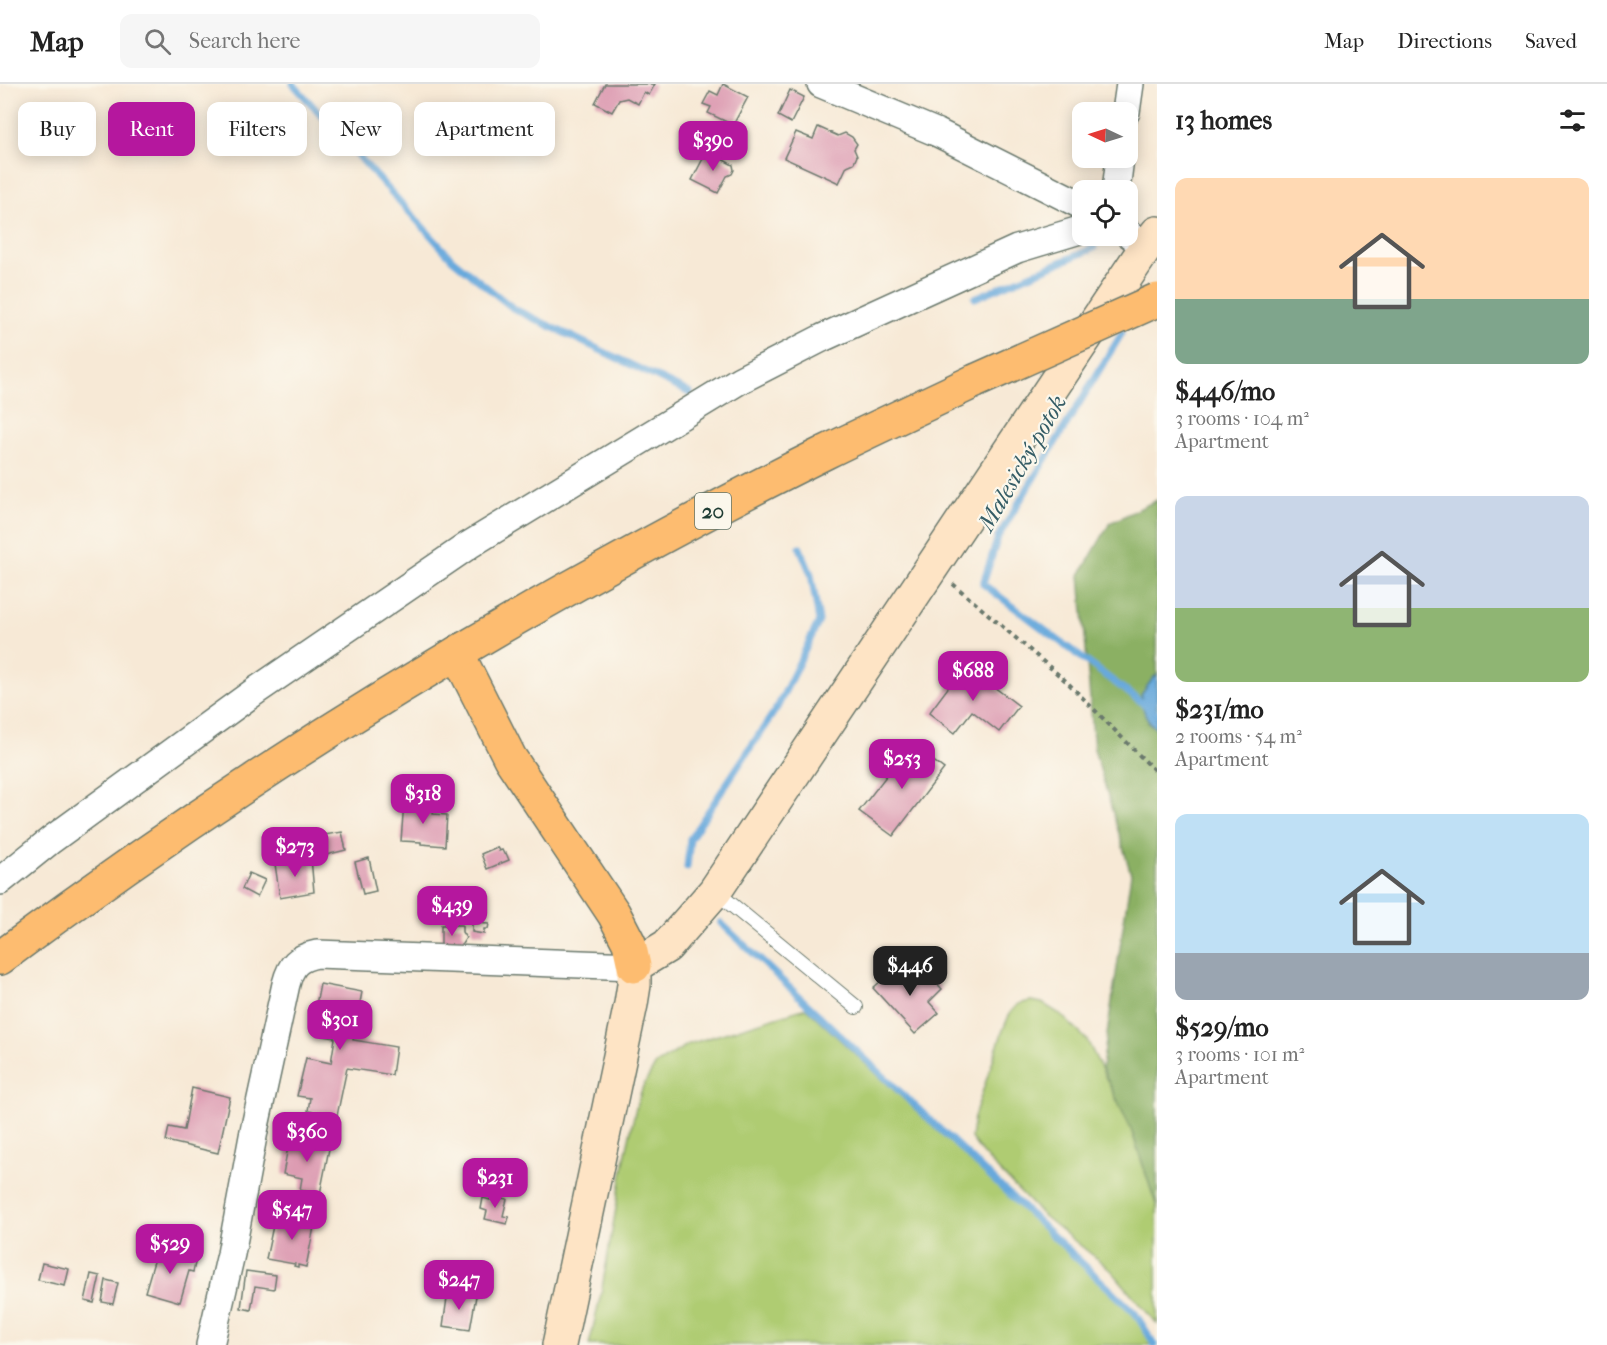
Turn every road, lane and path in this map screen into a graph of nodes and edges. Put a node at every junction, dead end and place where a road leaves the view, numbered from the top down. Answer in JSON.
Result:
{"nodes":[{"id":1,"x":821,"y":84,"type":"edge"},
{"id":2,"x":1130,"y":84,"type":"edge"},
{"id":3,"x":1127,"y":102,"type":"edge"},
{"id":4,"x":1072,"y":200,"type":"edge"},
{"id":5,"x":1072,"y":232,"type":"edge"},
{"id":6,"x":1144,"y":238,"type":"edge"},
{"id":7,"x":1157,"y":300,"type":"edge"},
{"id":8,"x":933,"y":566,"type":"junction"},
{"id":9,"x":457,"y":653,"type":"junction"},
{"id":10,"x":1157,"y":773,"type":"edge"},
{"id":11,"x":0,"y":881,"type":"edge"},
{"id":12,"x":715,"y":891,"type":"junction"},
{"id":13,"x":0,"y":958,"type":"edge"},
{"id":14,"x":634,"y":966,"type":"junction"},
{"id":15,"x":856,"y":1007,"type":"dead end"},
{"id":16,"x":210,"y":1345,"type":"edge"},
{"id":17,"x":559,"y":1345,"type":"edge"}],
"edges":[{"from":1,"to":4,"type":"street"},
{"from":2,"to":3,"type":"street"},
{"from":5,"to":11,"type":"street"},
{"from":6,"to":8,"type":"street"},
{"from":7,"to":9,"type":"main road","number":"20","bridge":true},
{"from":8,"to":10,"type":"path"},
{"from":8,"to":12,"type":"street"},
{"from":9,"to":13,"type":"main road","number":"20"},
{"from":9,"to":14,"type":"main road"},
{"from":12,"to":14,"type":"street"},
{"from":12,"to":15,"type":"lane"},
{"from":14,"to":16,"type":"street"},
{"from":14,"to":17,"type":"street"}]}
